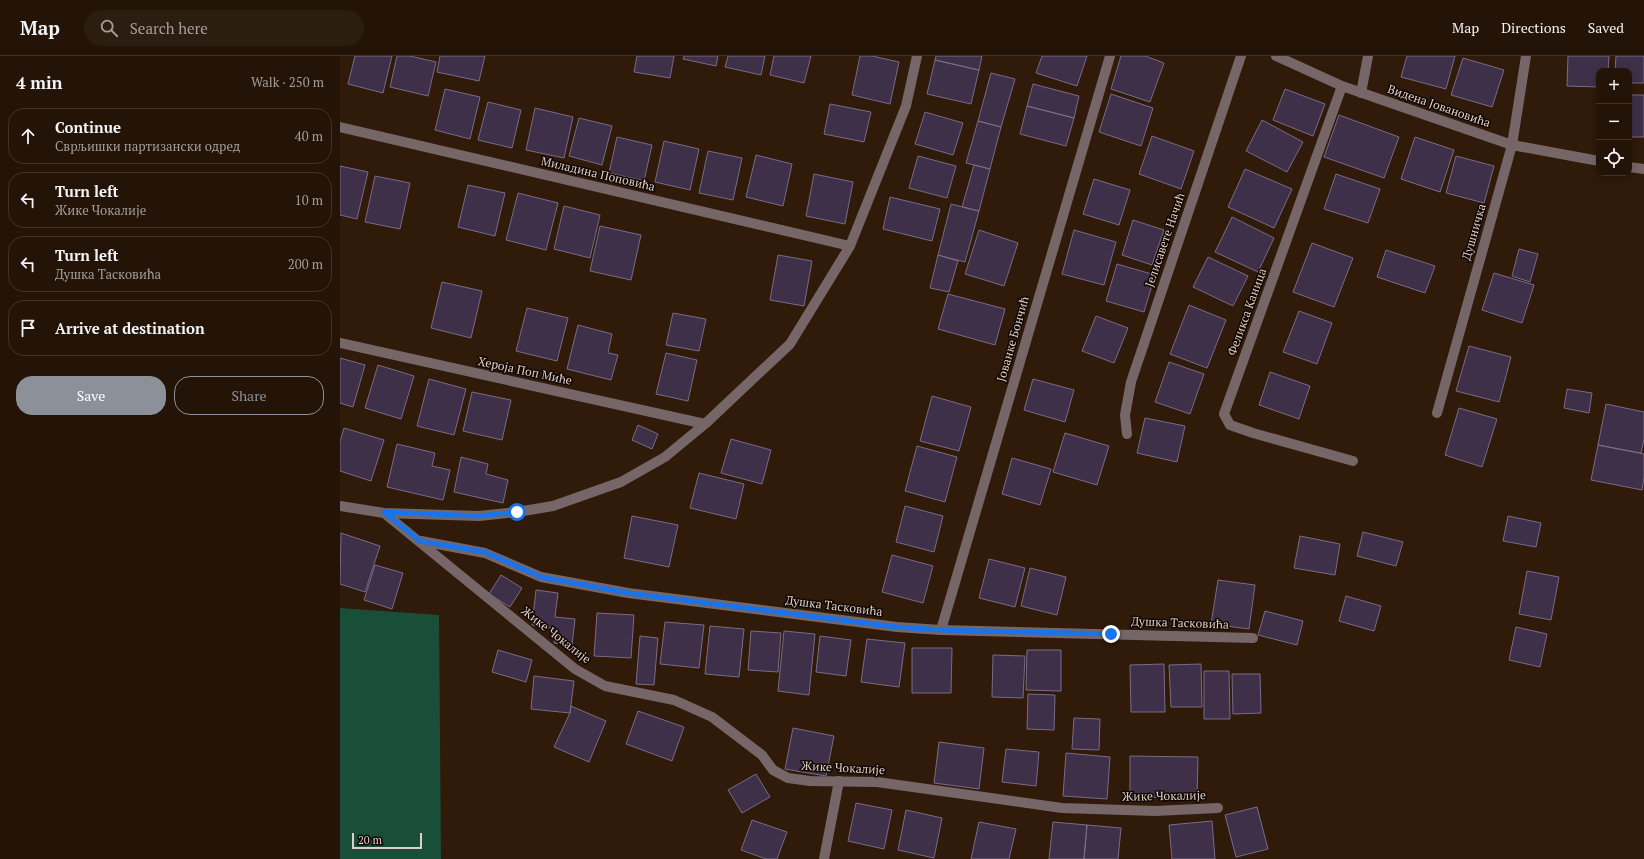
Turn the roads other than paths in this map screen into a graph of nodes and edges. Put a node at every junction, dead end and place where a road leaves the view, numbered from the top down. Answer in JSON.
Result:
{"nodes":[{"id":1,"x":917,"y":56,"type":"edge"},
{"id":2,"x":1110,"y":56,"type":"edge"},
{"id":3,"x":1241,"y":56,"type":"edge"},
{"id":4,"x":1276,"y":56,"type":"edge"},
{"id":5,"x":1368,"y":56,"type":"edge"},
{"id":6,"x":1526,"y":56,"type":"edge"},
{"id":7,"x":1342,"y":86,"type":"junction"},
{"id":8,"x":1362,"y":93,"type":"junction"},
{"id":9,"x":340,"y":127,"type":"edge"},
{"id":10,"x":1512,"y":145,"type":"junction"},
{"id":11,"x":1596,"y":160,"type":"edge"},
{"id":12,"x":1632,"y":168,"type":"edge"},
{"id":13,"x":1644,"y":170,"type":"edge"},
{"id":14,"x":850,"y":246,"type":"junction"},
{"id":15,"x":340,"y":344,"type":"edge"},
{"id":16,"x":1437,"y":413,"type":"dead end"},
{"id":17,"x":705,"y":424,"type":"junction"},
{"id":18,"x":1127,"y":434,"type":"dead end"},
{"id":19,"x":1353,"y":461,"type":"dead end"},
{"id":20,"x":340,"y":506,"type":"edge"},
{"id":21,"x":384,"y":512,"type":"junction"},
{"id":22,"x":420,"y":541,"type":"junction"},
{"id":23,"x":941,"y":630,"type":"junction"},
{"id":24,"x":1253,"y":638,"type":"dead end"},
{"id":25,"x":839,"y":781,"type":"junction"},
{"id":26,"x":1218,"y":808,"type":"dead end"},
{"id":27,"x":824,"y":859,"type":"edge"}],
"edges":[{"from":1,"to":14,"type":"street"},
{"from":2,"to":23,"type":"street","name":"Јованке Бончић"},
{"from":3,"to":18,"type":"street","name":"Јелисавете Начић"},
{"from":4,"to":7,"type":"street","name":"Видена Јовановића"},
{"from":5,"to":8,"type":"street"},
{"from":6,"to":10,"type":"street","name":"Душничка"},
{"from":7,"to":8,"type":"street","name":"Видена Јовановића"},
{"from":7,"to":19,"type":"street","name":"Феликса Каница"},
{"from":8,"to":10,"type":"street","name":"Видена Јовановића"},
{"from":9,"to":14,"type":"street","name":"Миладина Поповића"},
{"from":10,"to":11,"type":"street","name":"Видена Јовановића"},
{"from":10,"to":16,"type":"street","name":"Душничка"},
{"from":12,"to":13,"type":"street"},
{"from":14,"to":17,"type":"street"},
{"from":15,"to":17,"type":"street","name":"Хероја Поп Миће"},
{"from":17,"to":21,"type":"street"},
{"from":20,"to":21,"type":"street"},
{"from":21,"to":22,"type":"street","name":"Жике Чокалије"},
{"from":22,"to":23,"type":"street","name":"Душка Тасковића"},
{"from":22,"to":25,"type":"street","name":"Жике Чокалије"},
{"from":23,"to":24,"type":"street","name":"Душка Тасковића"},
{"from":25,"to":26,"type":"street","name":"Жике Чокалије"},
{"from":25,"to":27,"type":"street"}]}
